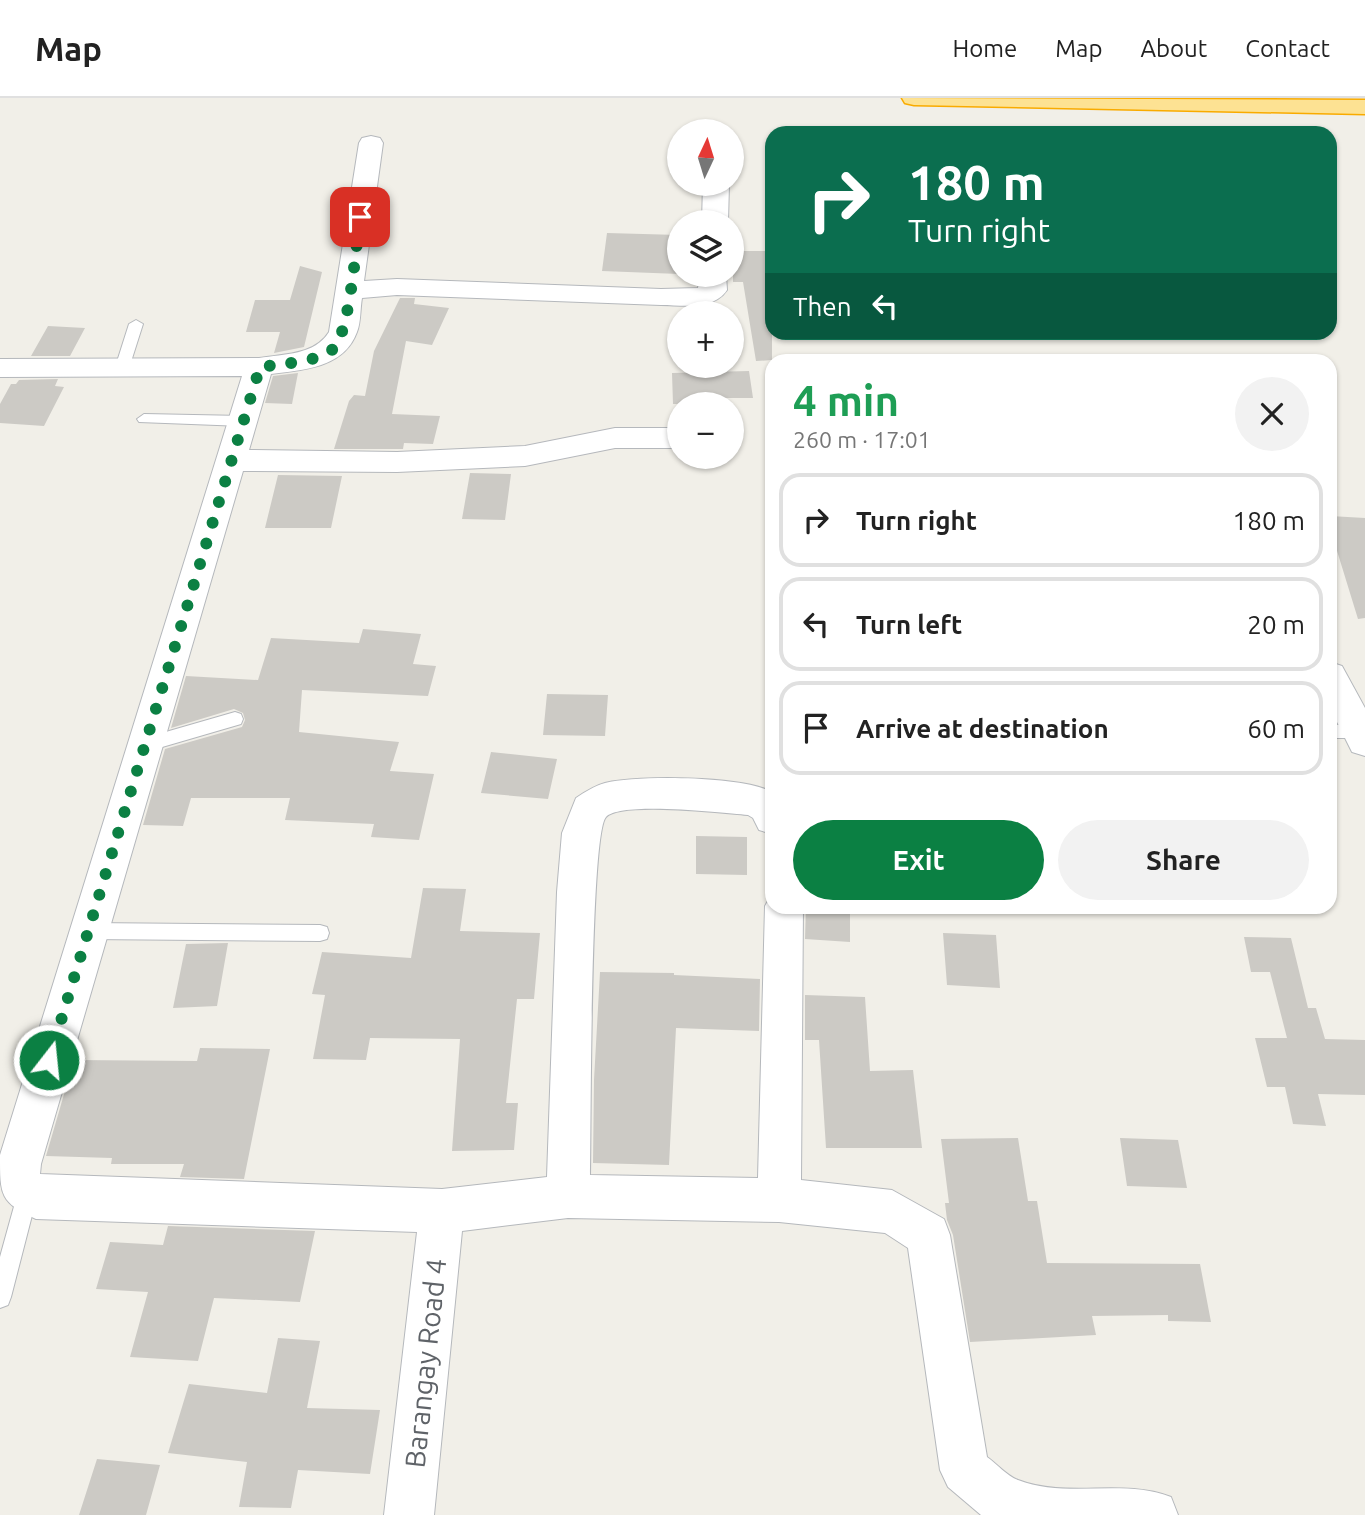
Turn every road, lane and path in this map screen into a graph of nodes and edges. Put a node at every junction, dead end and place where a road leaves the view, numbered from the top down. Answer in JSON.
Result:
{"nodes":[{"id":1,"x":914,"y":98,"type":"edge"},
{"id":2,"x":1365,"y":107,"type":"edge"},
{"id":3,"x":371,"y":143,"type":"dead end"},
{"id":4,"x":711,"y":287,"type":"edge"},
{"id":5,"x":349,"y":291,"type":"junction"},
{"id":6,"x":136,"y":324,"type":"dead end"},
{"id":7,"x":260,"y":367,"type":"junction"},
{"id":8,"x":0,"y":368,"type":"edge"},
{"id":9,"x":122,"y":368,"type":"junction"},
{"id":10,"x":144,"y":419,"type":"dead end"},
{"id":11,"x":243,"y":421,"type":"junction"},
{"id":12,"x":667,"y":438,"type":"edge"},
{"id":13,"x":231,"y":460,"type":"junction"},
{"id":14,"x":1337,"y":694,"type":"edge"},
{"id":15,"x":236,"y":719,"type":"dead end"},
{"id":16,"x":1351,"y":735,"type":"edge"},
{"id":17,"x":145,"y":745,"type":"junction"},
{"id":18,"x":765,"y":808,"type":"edge"},
{"id":19,"x":784,"y":914,"type":"edge"},
{"id":20,"x":88,"y":931,"type":"junction"},
{"id":21,"x":320,"y":933,"type":"dead end"},
{"id":22,"x":28,"y":1192,"type":"junction"},
{"id":23,"x":568,"y":1196,"type":"junction"},
{"id":24,"x":779,"y":1200,"type":"junction"},
{"id":25,"x":442,"y":1211,"type":"junction"},
{"id":26,"x":0,"y":1297,"type":"edge"},
{"id":27,"x":409,"y":1515,"type":"edge"},
{"id":28,"x":1153,"y":1515,"type":"edge"}],
"edges":[{"from":1,"to":2,"type":"highway"},
{"from":3,"to":5,"type":"street"},
{"from":4,"to":5,"type":"street"},
{"from":5,"to":7,"type":"street"},
{"from":6,"to":9,"type":"lane"},
{"from":7,"to":9,"type":"street"},
{"from":7,"to":11,"type":"street"},
{"from":8,"to":9,"type":"street"},
{"from":10,"to":11,"type":"lane"},
{"from":11,"to":13,"type":"street"},
{"from":12,"to":13,"type":"street"},
{"from":13,"to":17,"type":"street"},
{"from":14,"to":16,"type":"street"},
{"from":15,"to":17,"type":"lane"},
{"from":17,"to":20,"type":"street"},
{"from":18,"to":23,"type":"street"},
{"from":19,"to":24,"type":"street"},
{"from":20,"to":21,"type":"lane"},
{"from":20,"to":22,"type":"street"},
{"from":22,"to":25,"type":"street"},
{"from":22,"to":26,"type":"lane"},
{"from":23,"to":24,"type":"street"},
{"from":23,"to":25,"type":"street"},
{"from":24,"to":28,"type":"street"},
{"from":25,"to":27,"type":"street","name":"Barangay Road 4"}]}
